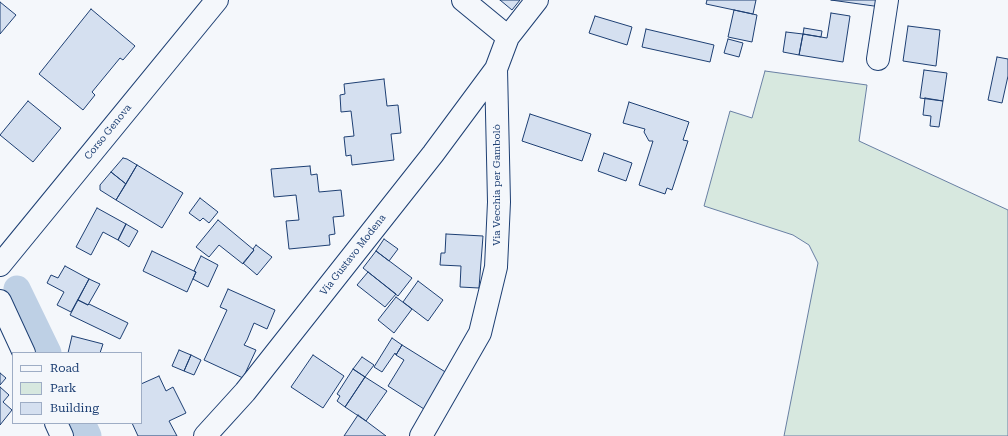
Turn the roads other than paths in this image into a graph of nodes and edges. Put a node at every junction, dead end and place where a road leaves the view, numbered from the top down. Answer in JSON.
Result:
{"nodes":[{"id":1,"x":216,"y":0,"type":"edge"},
{"id":2,"x":463,"y":0,"type":"edge"},
{"id":3,"x":537,"y":0,"type":"edge"},
{"id":4,"x":887,"y":0,"type":"edge"},
{"id":5,"x":508,"y":37,"type":"junction"},
{"id":6,"x":878,"y":59,"type":"dead end"},
{"id":7,"x":496,"y":69,"type":"junction"},
{"id":8,"x":0,"y":265,"type":"edge"},
{"id":9,"x":0,"y":301,"type":"edge"},
{"id":10,"x":24,"y":352,"type":"edge"},
{"id":11,"x":56,"y":424,"type":"edge"},
{"id":12,"x":62,"y":436,"type":"edge"},
{"id":13,"x":205,"y":436,"type":"edge"},
{"id":14,"x":421,"y":436,"type":"edge"}],
"edges":[{"from":1,"to":8,"type":"street","name":"Corso Genova"},
{"from":2,"to":5,"type":"street"},
{"from":3,"to":5,"type":"street","name":"Via Vecchia per Gambolò"},
{"from":4,"to":6,"type":"street"},
{"from":5,"to":7,"type":"street","name":"Via Vecchia per Gambolò"},
{"from":7,"to":13,"type":"street","name":"Via Gustavo Modena"},
{"from":7,"to":14,"type":"street","name":"Via Vecchia per Gambolò"},
{"from":9,"to":10,"type":"street"},
{"from":11,"to":12,"type":"street"}]}
